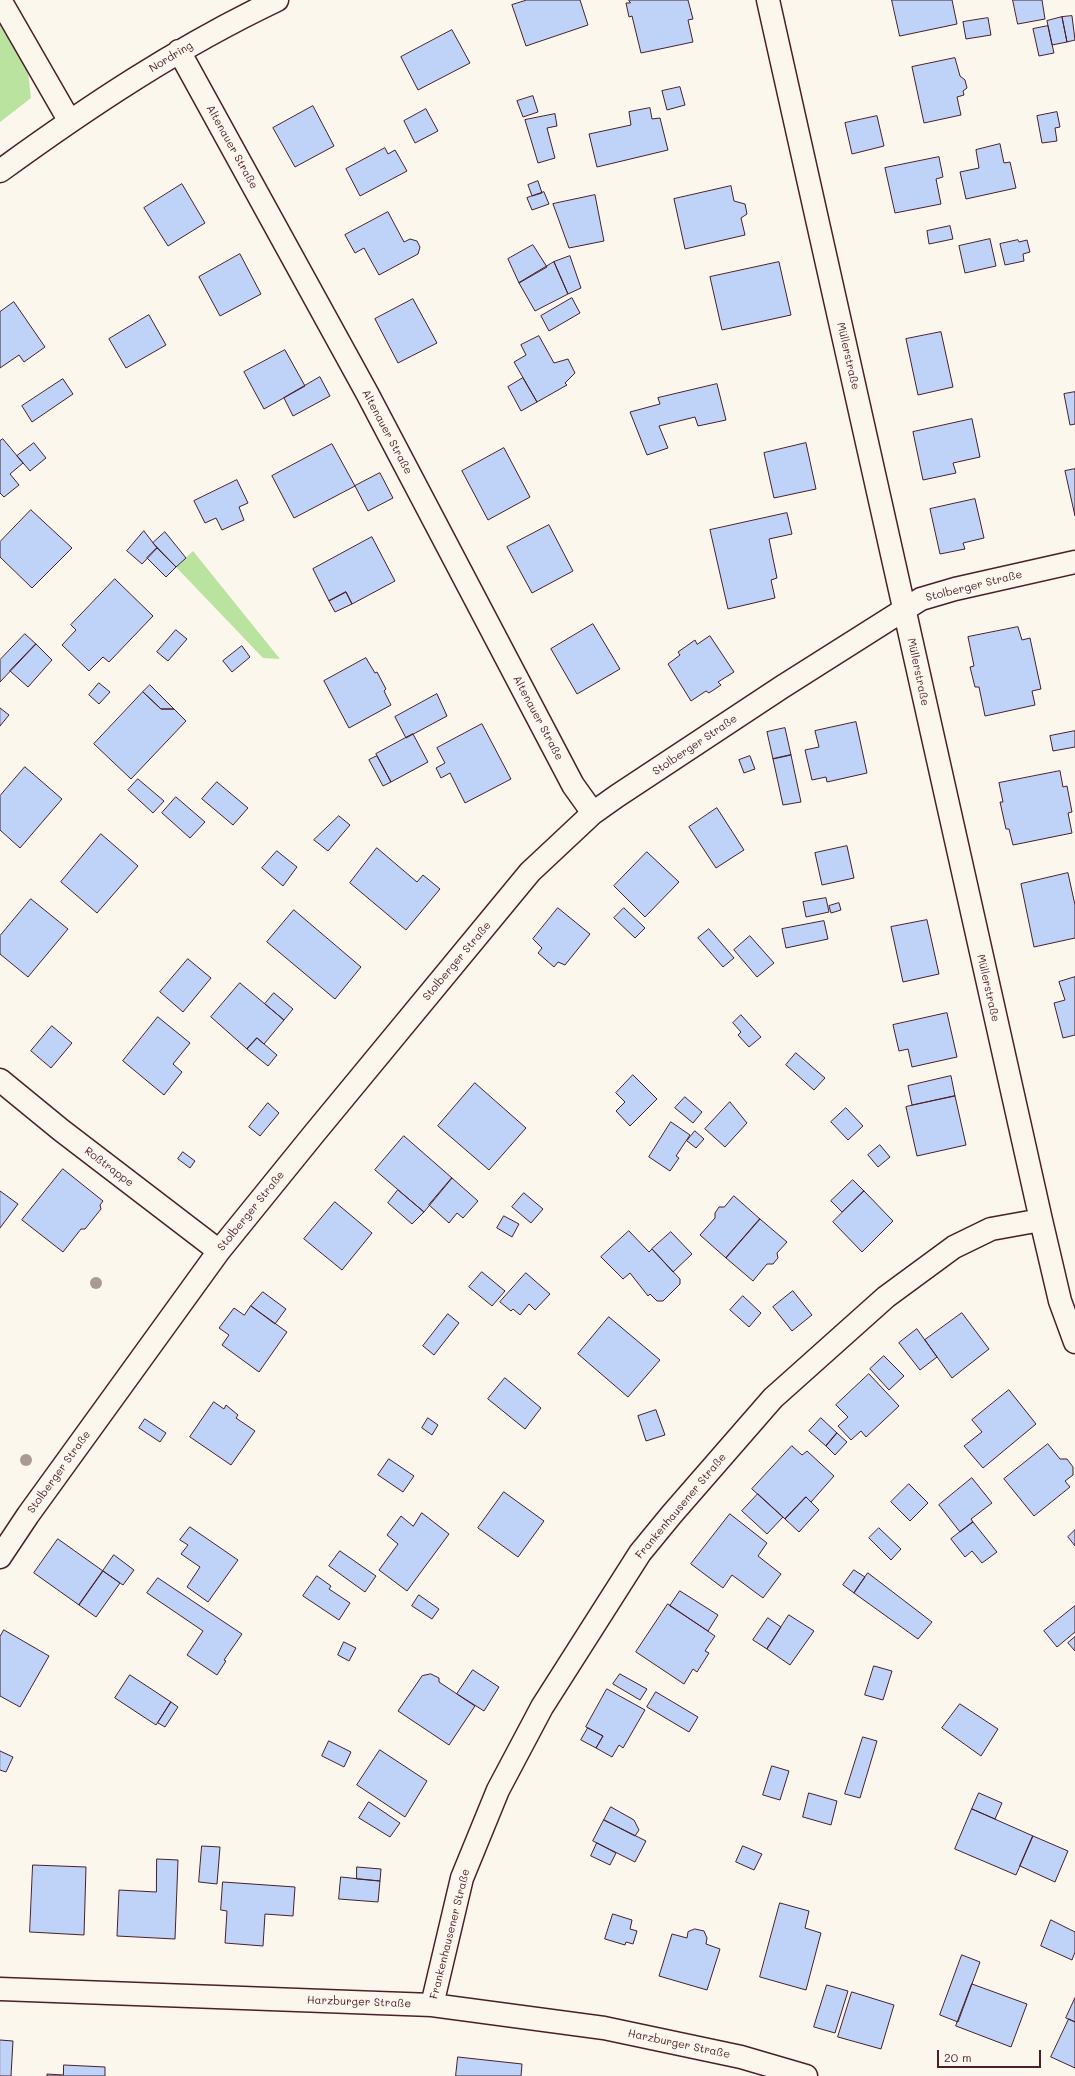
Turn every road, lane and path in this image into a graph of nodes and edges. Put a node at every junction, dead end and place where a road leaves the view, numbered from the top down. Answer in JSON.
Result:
{"nodes":[{"id":1,"x":0,"y":0,"type":"edge"},
{"id":2,"x":276,"y":0,"type":"edge"},
{"id":3,"x":768,"y":0,"type":"edge"},
{"id":4,"x":179,"y":51,"type":"junction"},
{"id":5,"x":69,"y":120,"type":"junction"},
{"id":6,"x":0,"y":171,"type":"edge"},
{"id":7,"x":1075,"y":562,"type":"edge"},
{"id":8,"x":905,"y":610,"type":"junction"},
{"id":9,"x":594,"y":813,"type":"junction"},
{"id":10,"x":0,"y":1080,"type":"edge"},
{"id":11,"x":1041,"y":1220,"type":"junction"},
{"id":12,"x":219,"y":1251,"type":"junction"},
{"id":13,"x":1075,"y":1342,"type":"edge"},
{"id":14,"x":0,"y":1557,"type":"edge"},
{"id":15,"x":0,"y":1989,"type":"edge"},
{"id":16,"x":432,"y":2005,"type":"junction"},
{"id":17,"x":806,"y":2076,"type":"edge"}],
"edges":[{"from":1,"to":5,"type":"street"},
{"from":2,"to":4,"type":"street","name":"Nordring"},
{"from":3,"to":8,"type":"street","name":"Müllerstraße"},
{"from":4,"to":5,"type":"street","name":"Nordring"},
{"from":4,"to":9,"type":"street","name":"Altenauer Straße"},
{"from":5,"to":6,"type":"street","name":"Nordring"},
{"from":7,"to":8,"type":"street","name":"Stolberger Straße"},
{"from":8,"to":9,"type":"street","name":"Stolberger Straße"},
{"from":8,"to":11,"type":"street","name":"Müllerstraße"},
{"from":9,"to":12,"type":"street","name":"Stolberger Straße"},
{"from":10,"to":12,"type":"street","name":"Roßtrappe"},
{"from":11,"to":13,"type":"street","name":"Müllerstraße"},
{"from":11,"to":16,"type":"street","name":"Frankenhausener Straße"},
{"from":12,"to":14,"type":"street","name":"Stolberger Straße"},
{"from":15,"to":16,"type":"street","name":"Harzburger Straße"},
{"from":16,"to":17,"type":"street","name":"Harzburger Straße"}]}
